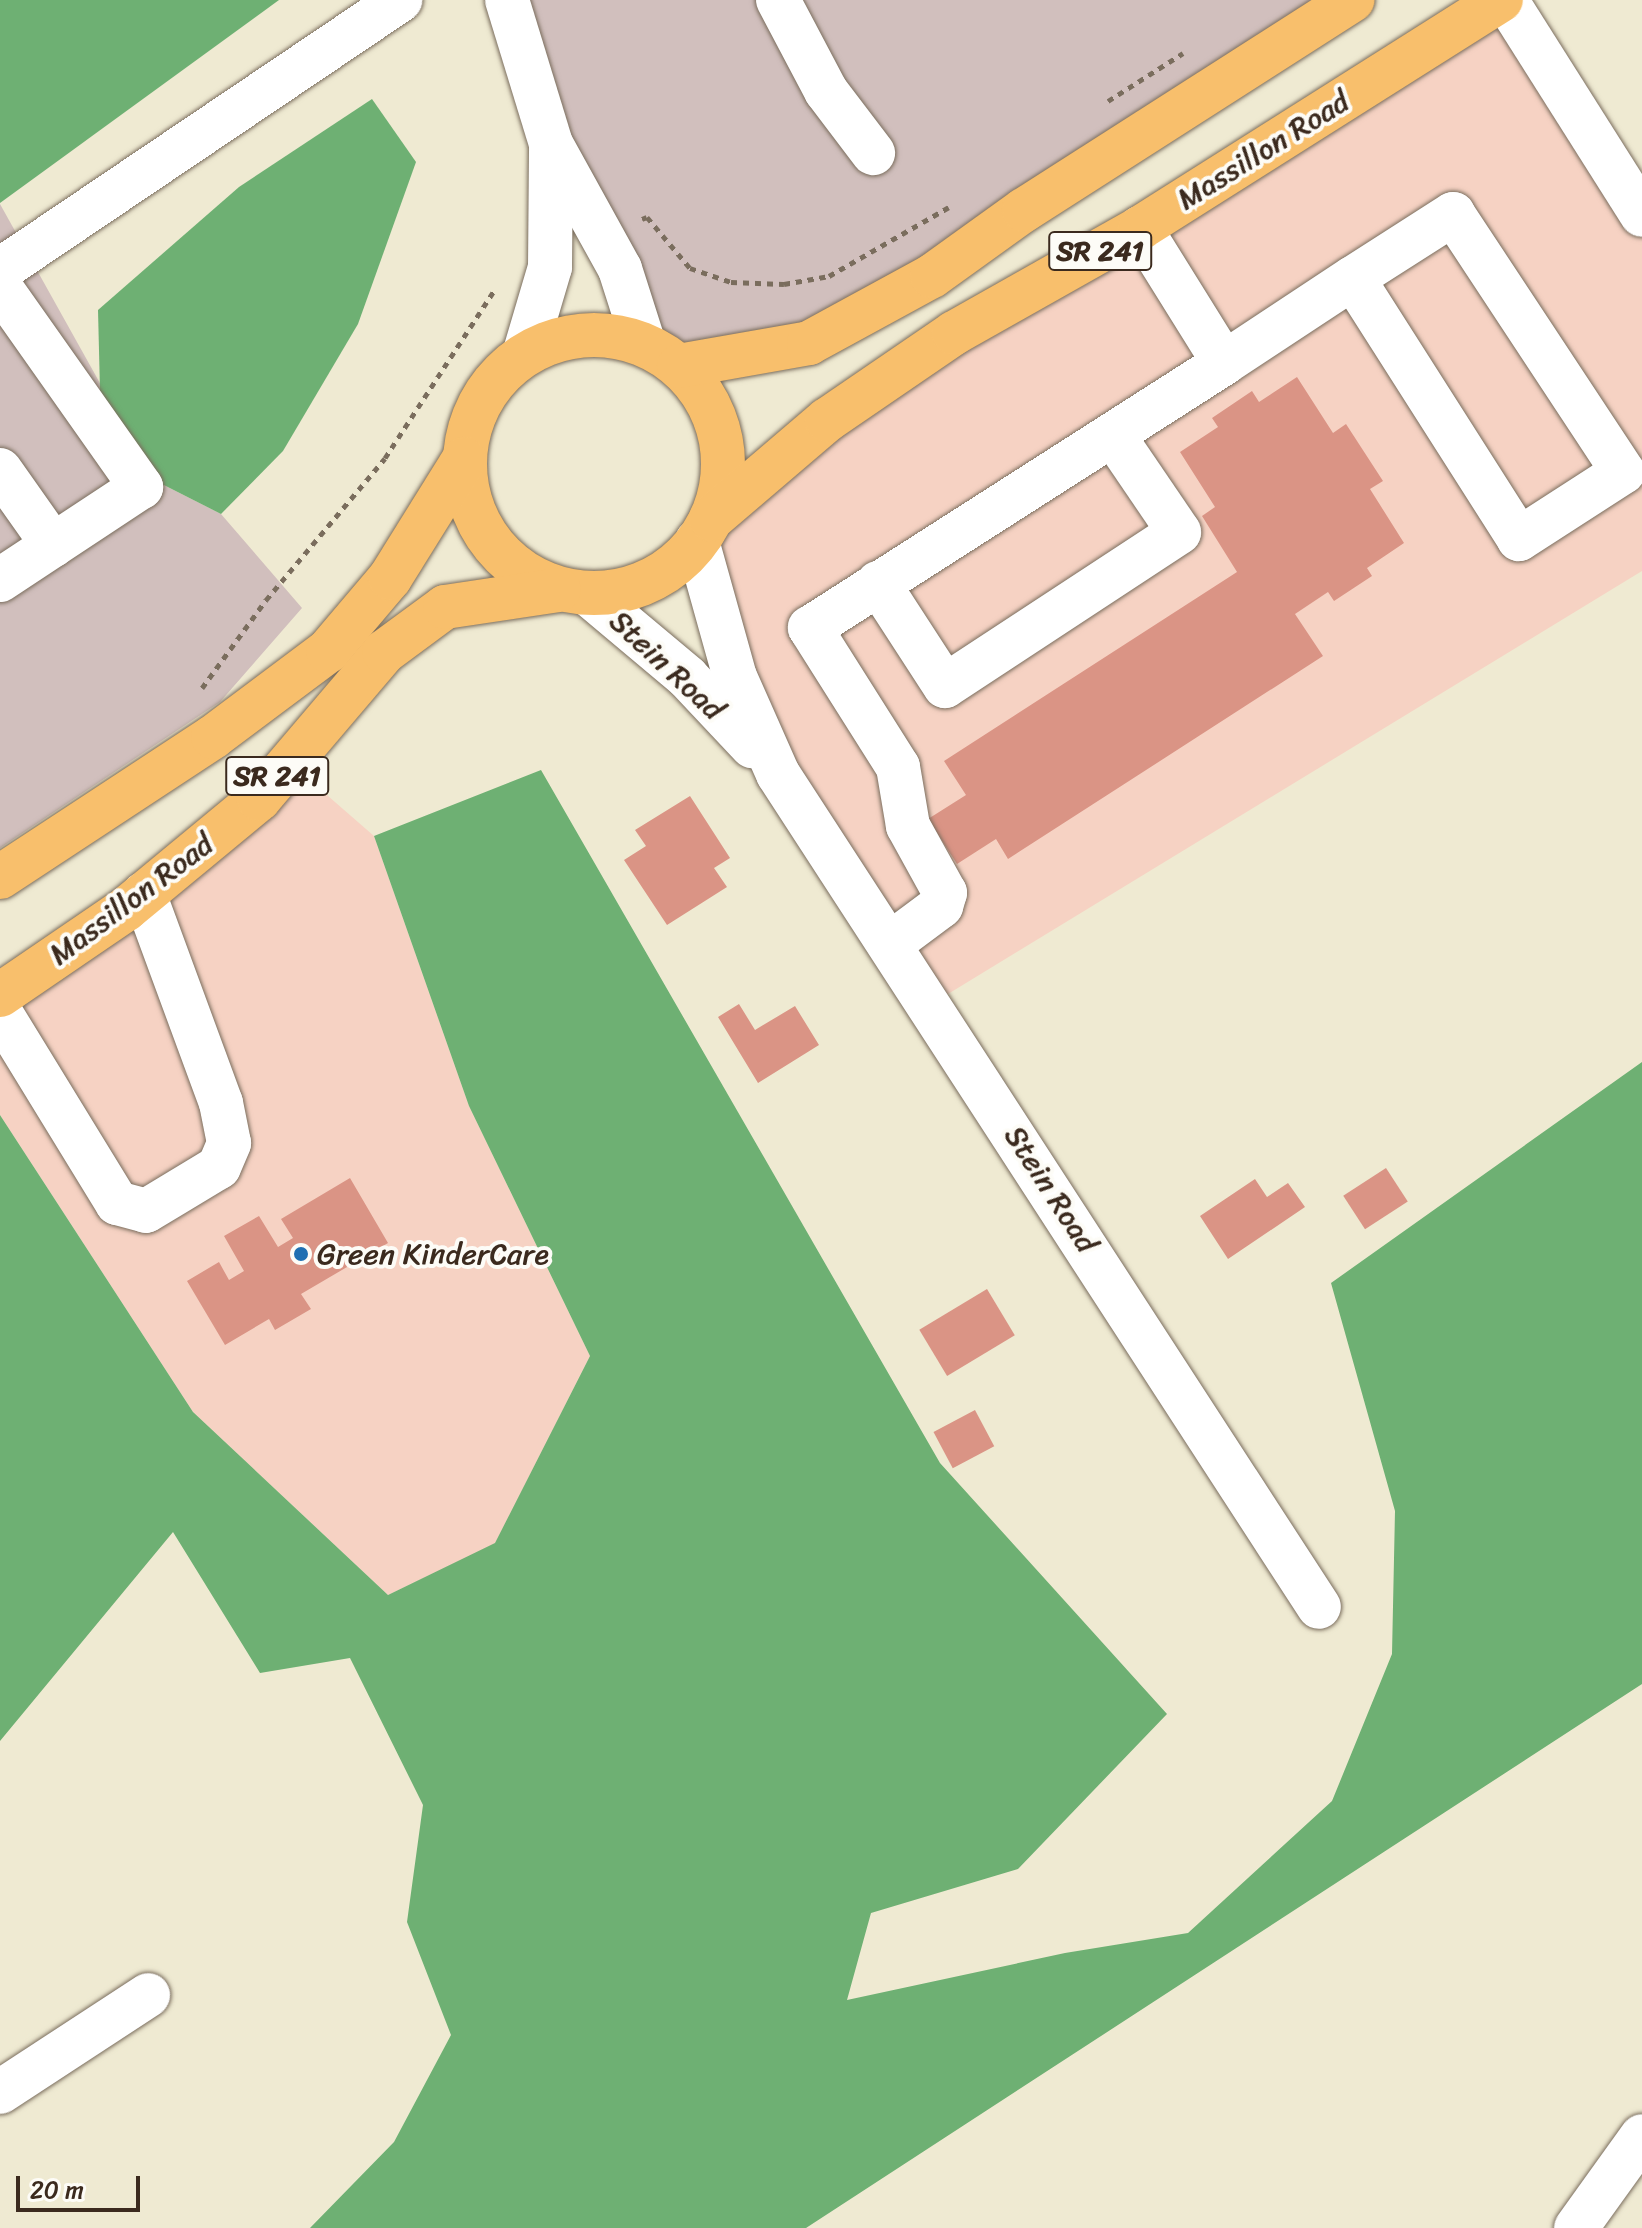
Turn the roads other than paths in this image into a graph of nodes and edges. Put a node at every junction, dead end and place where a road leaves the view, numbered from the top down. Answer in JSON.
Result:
{"nodes":[{"id":1,"x":401,"y":0,"type":"edge"},
{"id":2,"x":507,"y":0,"type":"edge"},
{"id":3,"x":778,"y":0,"type":"edge"},
{"id":4,"x":1353,"y":0,"type":"edge"},
{"id":5,"x":1504,"y":0,"type":"edge"},
{"id":6,"x":551,"y":144,"type":"junction"},
{"id":7,"x":873,"y":153,"type":"dead end"},
{"id":8,"x":1642,"y":215,"type":"edge"},
{"id":9,"x":1140,"y":228,"type":"junction"},
{"id":10,"x":0,"y":270,"type":"edge"},
{"id":11,"x":1353,"y":278,"type":"junction"},
{"id":12,"x":0,"y":287,"type":"edge"},
{"id":13,"x":524,"y":355,"type":"junction"},
{"id":14,"x":661,"y":355,"type":"junction"},
{"id":15,"x":1224,"y":363,"type":"junction"},
{"id":16,"x":1113,"y":435,"type":"junction"},
{"id":17,"x":464,"y":459,"type":"junction"},
{"id":18,"x":0,"y":470,"type":"edge"},
{"id":19,"x":704,"y":530,"type":"junction"},
{"id":20,"x":53,"y":545,"type":"junction"},
{"id":21,"x":0,"y":580,"type":"edge"},
{"id":22,"x":878,"y":583,"type":"junction"},
{"id":23,"x":573,"y":591,"type":"junction"},
{"id":24,"x":778,"y":774,"type":"junction"},
{"id":25,"x":0,"y":877,"type":"edge"},
{"id":26,"x":144,"y":894,"type":"junction"},
{"id":27,"x":890,"y":944,"type":"junction"},
{"id":28,"x":0,"y":995,"type":"edge"},
{"id":29,"x":0,"y":1012,"type":"edge"},
{"id":30,"x":1319,"y":1607,"type":"dead end"},
{"id":31,"x":148,"y":1995,"type":"dead end"},
{"id":32,"x":0,"y":2092,"type":"edge"},
{"id":33,"x":1642,"y":2136,"type":"edge"},
{"id":34,"x":1576,"y":2228,"type":"edge"}],
"edges":[{"from":1,"to":10,"type":"street"},
{"from":2,"to":6,"type":"street"},
{"from":3,"to":7,"type":"street"},
{"from":4,"to":14,"type":"main road","number":"SR 241"},
{"from":5,"to":8,"type":"street"},
{"from":5,"to":9,"type":"main road","name":"Massillon Road","number":"SR 241"},
{"from":6,"to":13,"type":"street"},
{"from":6,"to":14,"type":"street"},
{"from":9,"to":15,"type":"street"},
{"from":9,"to":19,"type":"main road","name":"Massillon Road","number":"SR 241"},
{"from":11,"to":11,"type":"street"},
{"from":11,"to":15,"type":"street"},
{"from":12,"to":20,"type":"street"},
{"from":13,"to":14,"type":"main road","number":"SR 241"},
{"from":13,"to":17,"type":"main road","number":"SR 241"},
{"from":14,"to":19,"type":"main road"},
{"from":15,"to":16,"type":"street"},
{"from":16,"to":22,"type":"street"},
{"from":16,"to":22,"type":"street"},
{"from":17,"to":23,"type":"main road"},
{"from":17,"to":25,"type":"main road"},
{"from":18,"to":20,"type":"street"},
{"from":19,"to":23,"type":"main road","number":"SR 241"},
{"from":19,"to":24,"type":"street","name":"Stein Road"},
{"from":20,"to":21,"type":"street"},
{"from":22,"to":27,"type":"street"},
{"from":23,"to":24,"type":"street","name":"Stein Road"},
{"from":23,"to":26,"type":"main road","name":"Massillon Road","number":"SR 241"},
{"from":24,"to":27,"type":"street","name":"Stein Road"},
{"from":26,"to":28,"type":"main road","name":"Massillon Road","number":"SR 241"},
{"from":26,"to":29,"type":"street"},
{"from":27,"to":30,"type":"street","name":"Stein Road"},
{"from":31,"to":32,"type":"street"},
{"from":33,"to":34,"type":"street"}]}
